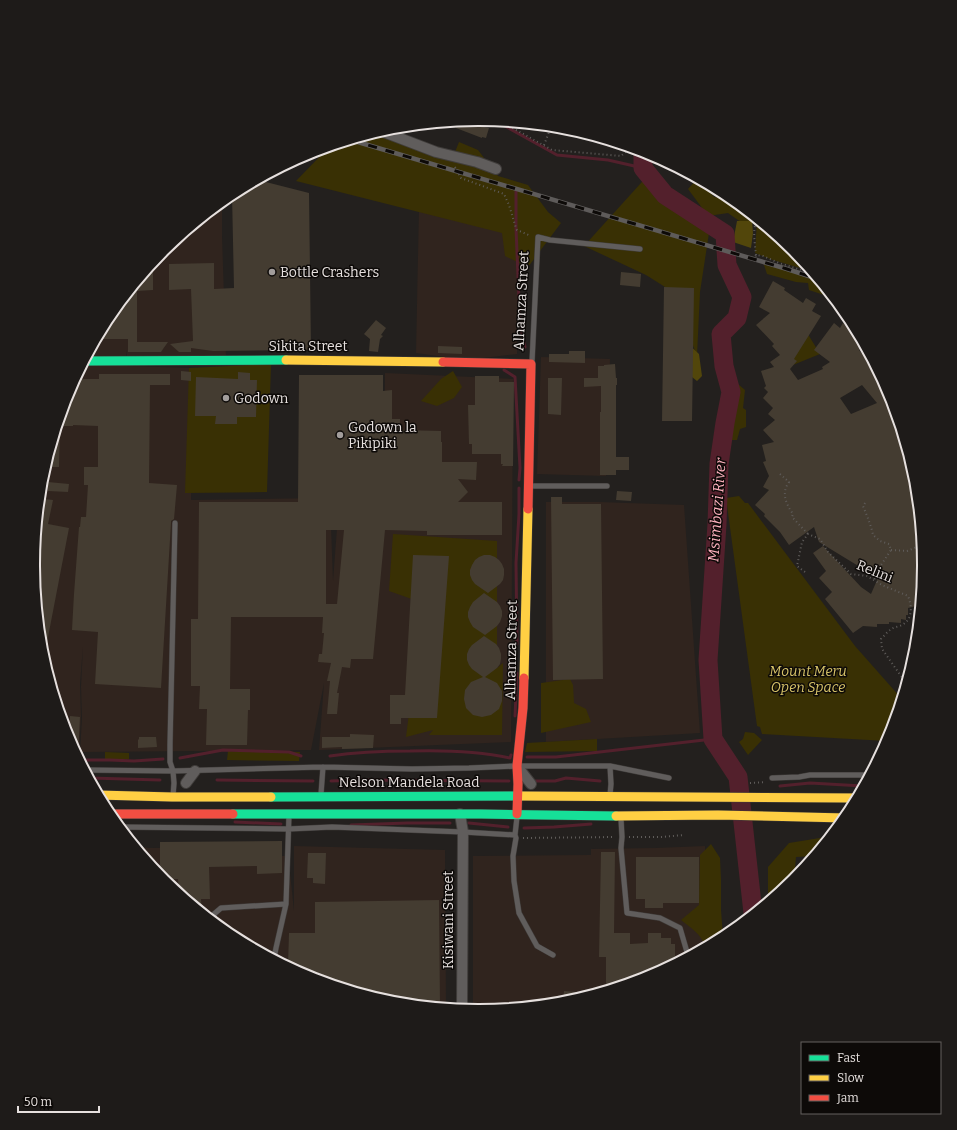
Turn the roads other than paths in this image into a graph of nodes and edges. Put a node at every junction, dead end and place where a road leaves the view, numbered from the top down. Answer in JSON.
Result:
{"nodes":[{"id":1,"x":392,"y":135,"type":"edge"},
{"id":2,"x":496,"y":169,"type":"dead end"},
{"id":3,"x":640,"y":249,"type":"dead end"},
{"id":4,"x":91,"y":361,"type":"edge"},
{"id":5,"x":532,"y":364,"type":"junction"},
{"id":6,"x":528,"y":486,"type":"junction"},
{"id":7,"x":607,"y":486,"type":"dead end"},
{"id":8,"x":175,"y":522,"type":"dead end"},
{"id":9,"x":517,"y":766,"type":"junction"},
{"id":10,"x":610,"y":766,"type":"junction"},
{"id":11,"x":323,"y":767,"type":"junction"},
{"id":12,"x":91,"y":770,"type":"edge"},
{"id":13,"x":173,"y":771,"type":"junction"},
{"id":14,"x":195,"y":771,"type":"junction"},
{"id":15,"x":863,"y":775,"type":"edge"},
{"id":16,"x":668,"y":778,"type":"dead end"},
{"id":17,"x":772,"y":778,"type":"dead end"},
{"id":18,"x":186,"y":783,"type":"dead end"},
{"id":19,"x":531,"y":784,"type":"dead end"},
{"id":20,"x":105,"y":794,"type":"edge"},
{"id":21,"x":518,"y":796,"type":"junction"},
{"id":22,"x":610,"y":796,"type":"junction"},
{"id":23,"x":172,"y":797,"type":"junction"},
{"id":24,"x":321,"y":797,"type":"junction"},
{"id":25,"x":850,"y":798,"type":"edge"},
{"id":26,"x":289,"y":814,"type":"junction"},
{"id":27,"x":460,"y":814,"type":"junction"},
{"id":28,"x":517,"y":814,"type":"junction"},
{"id":29,"x":118,"y":815,"type":"edge"},
{"id":30,"x":621,"y":816,"type":"junction"},
{"id":31,"x":836,"y":818,"type":"edge"},
{"id":32,"x":127,"y":826,"type":"edge"},
{"id":33,"x":288,"y":829,"type":"junction"},
{"id":34,"x":463,"y":832,"type":"junction"},
{"id":35,"x":515,"y":835,"type":"junction"},
{"id":36,"x":286,"y":904,"type":"junction"},
{"id":37,"x":214,"y":914,"type":"edge"},
{"id":38,"x":687,"y":951,"type":"edge"},
{"id":39,"x":275,"y":953,"type":"edge"},
{"id":40,"x":553,"y":955,"type":"dead end"},
{"id":41,"x":462,"y":1003,"type":"edge"}],
"edges":[{"from":1,"to":2,"type":"street"},
{"from":3,"to":5,"type":"lane","name":"Alhamza Street"},
{"from":4,"to":5,"type":"main road","name":"Sikita Street"},
{"from":5,"to":6,"type":"main road","name":"Alhamza Street"},
{"from":6,"to":7,"type":"lane"},
{"from":6,"to":9,"type":"main road","name":"Alhamza Street"},
{"from":8,"to":13,"type":"lane"},
{"from":9,"to":10,"type":"lane"},
{"from":9,"to":11,"type":"lane"},
{"from":9,"to":19,"type":"street"},
{"from":9,"to":21,"type":"main road","name":"Alhamza Street"},
{"from":10,"to":16,"type":"lane"},
{"from":10,"to":22,"type":"lane"},
{"from":11,"to":14,"type":"lane"},
{"from":11,"to":24,"type":"lane"},
{"from":12,"to":13,"type":"lane"},
{"from":13,"to":14,"type":"lane"},
{"from":13,"to":23,"type":"lane"},
{"from":14,"to":18,"type":"street"},
{"from":15,"to":17,"type":"lane"},
{"from":20,"to":23,"type":"main road","name":"Nelson Mandela Road"},
{"from":21,"to":22,"type":"main road","name":"Nelson Mandela Road"},
{"from":21,"to":24,"type":"main road","name":"Nelson Mandela Road"},
{"from":21,"to":28,"type":"main road","name":"Alhamza Street"},
{"from":22,"to":25,"type":"main road","name":"Nelson Mandela Road"},
{"from":23,"to":24,"type":"main road","name":"Nelson Mandela Road"},
{"from":26,"to":27,"type":"main road"},
{"from":26,"to":29,"type":"main road"},
{"from":26,"to":33,"type":"lane"},
{"from":27,"to":28,"type":"main road"},
{"from":27,"to":34,"type":"street"},
{"from":28,"to":30,"type":"main road"},
{"from":28,"to":35,"type":"lane"},
{"from":30,"to":31,"type":"main road"},
{"from":30,"to":38,"type":"lane"},
{"from":32,"to":33,"type":"lane"},
{"from":33,"to":34,"type":"lane"},
{"from":33,"to":36,"type":"lane"},
{"from":34,"to":35,"type":"lane"},
{"from":34,"to":41,"type":"street","name":"Kisiwani Street"},
{"from":35,"to":40,"type":"lane"},
{"from":36,"to":37,"type":"lane"},
{"from":36,"to":39,"type":"lane"}]}
